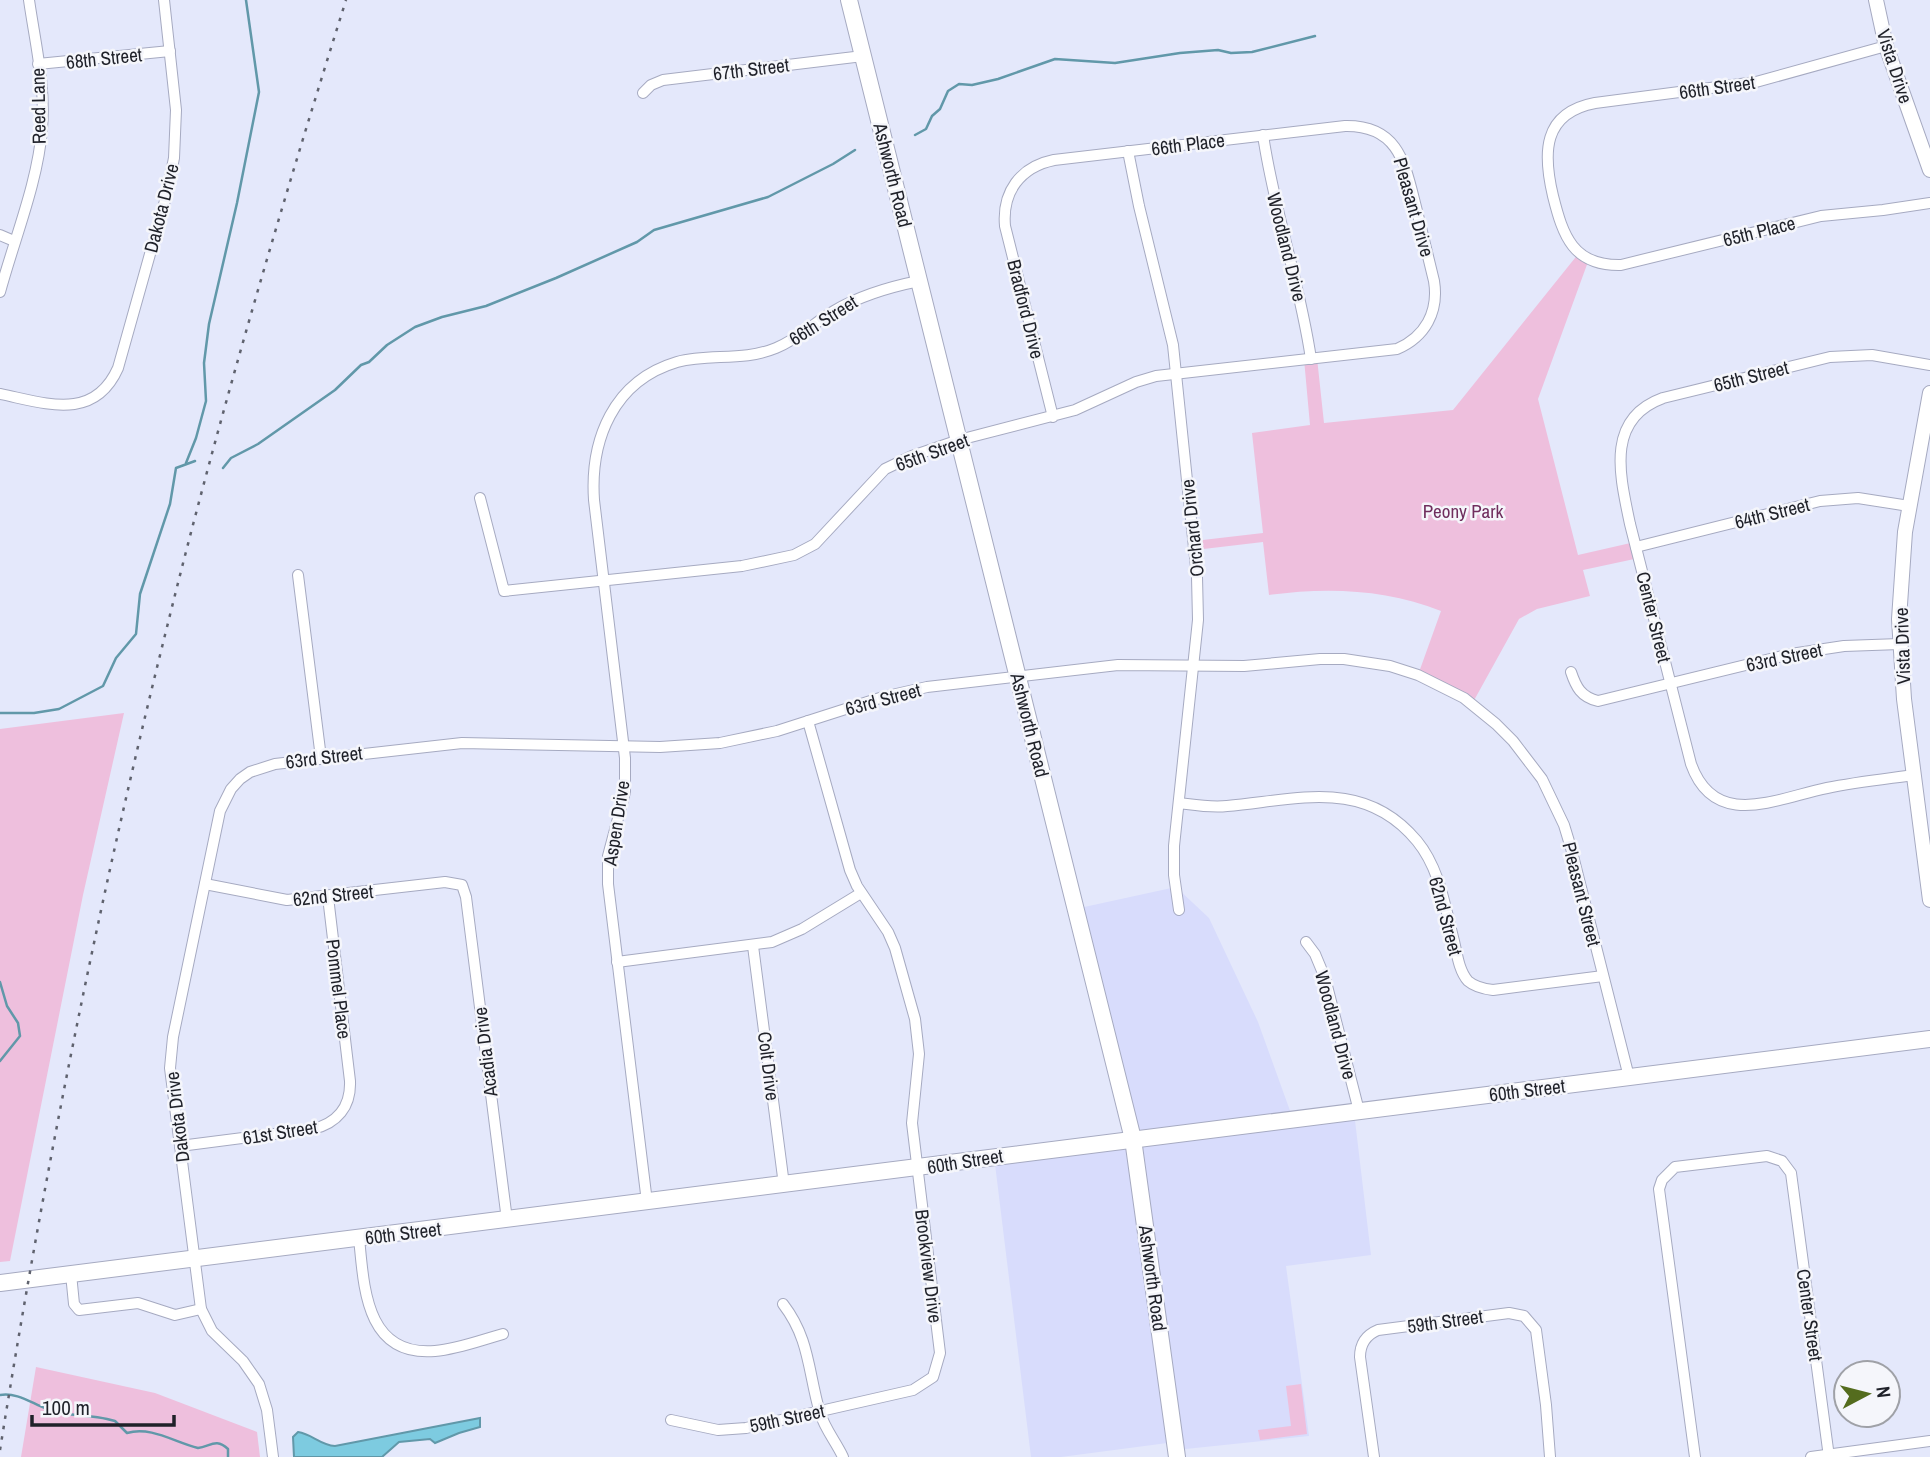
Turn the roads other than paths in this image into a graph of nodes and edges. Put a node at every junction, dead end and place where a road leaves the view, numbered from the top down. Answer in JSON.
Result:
{"nodes":[{"id":1,"x":29,"y":0,"type":"edge"},
{"id":2,"x":164,"y":0,"type":"edge"},
{"id":3,"x":849,"y":0,"type":"edge"},
{"id":4,"x":1876,"y":0,"type":"edge"},
{"id":5,"x":1886,"y":46,"type":"junction"},
{"id":6,"x":170,"y":51,"type":"junction"},
{"id":7,"x":863,"y":55,"type":"junction"},
{"id":8,"x":38,"y":64,"type":"junction"},
{"id":9,"x":643,"y":93,"type":"dead end"},
{"id":10,"x":1263,"y":135,"type":"junction"},
{"id":11,"x":1386,"y":138,"type":"joint"},
{"id":12,"x":1128,"y":151,"type":"junction"},
{"id":13,"x":1930,"y":170,"type":"edge"},
{"id":14,"x":1006,"y":201,"type":"joint"},
{"id":15,"x":1930,"y":203,"type":"edge"},
{"id":16,"x":0,"y":235,"type":"edge"},
{"id":17,"x":14,"y":241,"type":"junction"},
{"id":18,"x":1589,"y":259,"type":"joint"},
{"id":19,"x":919,"y":281,"type":"junction"},
{"id":20,"x":1434,"y":281,"type":"joint"},
{"id":21,"x":0,"y":292,"type":"edge"},
{"id":22,"x":1311,"y":359,"type":"junction"},
{"id":23,"x":1930,"y":365,"type":"edge"},
{"id":24,"x":1177,"y":372,"type":"junction"},
{"id":25,"x":1930,"y":393,"type":"edge"},
{"id":26,"x":0,"y":394,"type":"edge"},
{"id":27,"x":1053,"y":416,"type":"junction"},
{"id":28,"x":959,"y":440,"type":"junction"},
{"id":29,"x":598,"y":444,"type":"joint"},
{"id":30,"x":1621,"y":470,"type":"joint"},
{"id":31,"x":480,"y":498,"type":"dead end"},
{"id":32,"x":1909,"y":506,"type":"junction"},
{"id":33,"x":1636,"y":547,"type":"junction"},
{"id":34,"x":298,"y":575,"type":"dead end"},
{"id":35,"x":604,"y":580,"type":"junction"},
{"id":36,"x":1900,"y":644,"type":"junction"},
{"id":37,"x":1193,"y":666,"type":"junction"},
{"id":38,"x":1571,"y":672,"type":"dead end"},
{"id":39,"x":1018,"y":676,"type":"junction"},
{"id":40,"x":1670,"y":684,"type":"junction"},
{"id":41,"x":808,"y":721,"type":"junction"},
{"id":42,"x":1501,"y":728,"type":"joint"},
{"id":43,"x":623,"y":746,"type":"junction"},
{"id":44,"x":321,"y":758,"type":"junction"},
{"id":45,"x":253,"y":771,"type":"joint"},
{"id":46,"x":1914,"y":775,"type":"junction"},
{"id":47,"x":1179,"y":803,"type":"junction"},
{"id":48,"x":205,"y":884,"type":"junction"},
{"id":49,"x":462,"y":885,"type":"joint"},
{"id":50,"x":861,"y":893,"type":"junction"},
{"id":51,"x":328,"y":897,"type":"junction"},
{"id":52,"x":1930,"y":900,"type":"edge"},
{"id":53,"x":1179,"y":910,"type":"dead end"},
{"id":54,"x":1306,"y":942,"type":"dead end"},
{"id":55,"x":754,"y":946,"type":"junction"},
{"id":56,"x":617,"y":962,"type":"junction"},
{"id":57,"x":1604,"y":976,"type":"junction"},
{"id":58,"x":1930,"y":1040,"type":"edge"},
{"id":59,"x":1629,"y":1077,"type":"junction"},
{"id":60,"x":351,"y":1081,"type":"joint"},
{"id":61,"x":1359,"y":1111,"type":"junction"},
{"id":62,"x":1133,"y":1139,"type":"junction"},
{"id":63,"x":180,"y":1146,"type":"junction"},
{"id":64,"x":917,"y":1169,"type":"junction"},
{"id":65,"x":784,"y":1185,"type":"junction"},
{"id":66,"x":647,"y":1202,"type":"junction"},
{"id":67,"x":507,"y":1220,"type":"junction"},
{"id":68,"x":359,"y":1238,"type":"junction"},
{"id":69,"x":194,"y":1259,"type":"junction"},
{"id":70,"x":71,"y":1274,"type":"junction"},
{"id":71,"x":0,"y":1283,"type":"edge"},
{"id":72,"x":783,"y":1304,"type":"dead end"},
{"id":73,"x":201,"y":1309,"type":"junction"},
{"id":74,"x":503,"y":1334,"type":"dead end"},
{"id":75,"x":902,"y":1393,"type":"joint"},
{"id":76,"x":820,"y":1411,"type":"junction"},
{"id":77,"x":671,"y":1420,"type":"dead end"},
{"id":78,"x":1930,"y":1441,"type":"edge"},
{"id":79,"x":1829,"y":1456,"type":"edge"},
{"id":80,"x":273,"y":1457,"type":"edge"},
{"id":81,"x":843,"y":1457,"type":"edge"},
{"id":82,"x":1177,"y":1457,"type":"edge"},
{"id":83,"x":1374,"y":1457,"type":"edge"},
{"id":84,"x":1550,"y":1457,"type":"edge"},
{"id":85,"x":1695,"y":1457,"type":"edge"},
{"id":86,"x":1811,"y":1457,"type":"edge"}],
"edges":[{"from":1,"to":8,"type":"street","name":"Reed Lane"},
{"from":2,"to":6,"type":"street","name":"Dakota Drive"},
{"from":3,"to":7,"type":"main road","name":"Ashworth Road"},
{"from":4,"to":5,"type":"street","name":"Vista Drive"},
{"from":5,"to":13,"type":"street","name":"Vista Drive"},
{"from":5,"to":18,"type":"street","name":"66th Street"},
{"from":6,"to":8,"type":"street","name":"68th Street"},
{"from":6,"to":26,"type":"street","name":"Dakota Drive"},
{"from":7,"to":9,"type":"street","name":"67th Street"},
{"from":7,"to":19,"type":"main road","name":"Ashworth Road"},
{"from":8,"to":17,"type":"street","name":"Reed Lane"},
{"from":10,"to":11,"type":"street","name":"66th Place"},
{"from":10,"to":12,"type":"street","name":"66th Place"},
{"from":10,"to":22,"type":"street","name":"Woodland Drive"},
{"from":11,"to":20,"type":"street","name":"Pleasant Drive"},
{"from":12,"to":14,"type":"street","name":"66th Place"},
{"from":12,"to":24,"type":"street","name":"Orchard Drive"},
{"from":14,"to":27,"type":"street","name":"Bradford Drive"},
{"from":15,"to":18,"type":"street","name":"65th Place"},
{"from":16,"to":17,"type":"street"},
{"from":17,"to":21,"type":"street","name":"Reed Lane"},
{"from":19,"to":28,"type":"main road","name":"Ashworth Road"},
{"from":19,"to":29,"type":"street","name":"66th Street"},
{"from":20,"to":22,"type":"street","name":"65th Street"},
{"from":22,"to":24,"type":"street","name":"65th Street"},
{"from":23,"to":30,"type":"street","name":"65th Street"},
{"from":24,"to":27,"type":"street","name":"65th Street"},
{"from":24,"to":37,"type":"street","name":"Orchard Drive"},
{"from":25,"to":32,"type":"street","name":"Vista Drive"},
{"from":27,"to":28,"type":"street","name":"65th Street"},
{"from":28,"to":35,"type":"street","name":"65th Street"},
{"from":28,"to":39,"type":"main road","name":"Ashworth Road"},
{"from":29,"to":35,"type":"street","name":"Aspen Drive"},
{"from":30,"to":33,"type":"street","name":"Center Street"},
{"from":31,"to":35,"type":"street","name":"65th Street"},
{"from":32,"to":33,"type":"street","name":"64th Street"},
{"from":32,"to":36,"type":"street","name":"Vista Drive"},
{"from":33,"to":40,"type":"street","name":"Center Street"},
{"from":34,"to":44,"type":"street"},
{"from":35,"to":43,"type":"street","name":"Aspen Drive"},
{"from":36,"to":40,"type":"street","name":"63rd Street"},
{"from":36,"to":46,"type":"street","name":"Vista Drive"},
{"from":37,"to":39,"type":"street","name":"63rd Street"},
{"from":37,"to":42,"type":"street","name":"63rd Street"},
{"from":37,"to":47,"type":"street","name":"Orchard Drive"},
{"from":38,"to":40,"type":"street","name":"63rd Street"},
{"from":39,"to":41,"type":"street","name":"63rd Street"},
{"from":39,"to":62,"type":"main road","name":"Ashworth Road"},
{"from":40,"to":46,"type":"street","name":"Center Street"},
{"from":41,"to":43,"type":"street","name":"63rd Street"},
{"from":41,"to":50,"type":"street","name":"Brookview Drive"},
{"from":42,"to":57,"type":"street","name":"Pleasant Street"},
{"from":43,"to":44,"type":"street","name":"63rd Street"},
{"from":43,"to":56,"type":"street","name":"Aspen Drive"},
{"from":44,"to":45,"type":"street","name":"63rd Street"},
{"from":45,"to":48,"type":"street","name":"Dakota Drive"},
{"from":46,"to":52,"type":"street","name":"Vista Drive"},
{"from":47,"to":53,"type":"street","name":"Orchard Drive"},
{"from":47,"to":57,"type":"street","name":"62nd Street"},
{"from":48,"to":51,"type":"street","name":"62nd Street"},
{"from":48,"to":63,"type":"street","name":"Dakota Drive"},
{"from":49,"to":51,"type":"street","name":"62nd Street"},
{"from":49,"to":67,"type":"street","name":"Acadia Drive"},
{"from":50,"to":55,"type":"street"},
{"from":50,"to":64,"type":"street","name":"Brookview Drive"},
{"from":51,"to":60,"type":"street","name":"Pommel Place"},
{"from":54,"to":61,"type":"street","name":"Woodland Drive"},
{"from":55,"to":56,"type":"street"},
{"from":55,"to":65,"type":"street","name":"Colt Drive"},
{"from":56,"to":66,"type":"street","name":"Aspen Drive"},
{"from":57,"to":59,"type":"street","name":"Pleasant Street"},
{"from":58,"to":59,"type":"main road","name":"60th Street"},
{"from":59,"to":61,"type":"main road","name":"60th Street"},
{"from":60,"to":63,"type":"street","name":"61st Street"},
{"from":61,"to":62,"type":"main road","name":"60th Street"},
{"from":62,"to":64,"type":"main road","name":"60th Street"},
{"from":62,"to":82,"type":"main road","name":"Ashworth Road"},
{"from":63,"to":69,"type":"street","name":"Dakota Drive"},
{"from":64,"to":65,"type":"main road","name":"60th Street"},
{"from":64,"to":75,"type":"street","name":"Brookview Drive"},
{"from":65,"to":66,"type":"main road","name":"60th Street"},
{"from":66,"to":67,"type":"main road","name":"60th Street"},
{"from":67,"to":68,"type":"main road","name":"60th Street"},
{"from":68,"to":69,"type":"main road","name":"60th Street"},
{"from":68,"to":74,"type":"street"},
{"from":69,"to":70,"type":"main road","name":"60th Street"},
{"from":69,"to":73,"type":"street","name":"Dakota Drive"},
{"from":70,"to":71,"type":"main road","name":"60th Street"},
{"from":70,"to":73,"type":"street"},
{"from":72,"to":76,"type":"street"},
{"from":73,"to":80,"type":"street","name":"Dakota Drive"},
{"from":75,"to":76,"type":"street","name":"59th Street"},
{"from":76,"to":77,"type":"street","name":"59th Street"},
{"from":76,"to":81,"type":"street"},
{"from":78,"to":79,"type":"street"},
{"from":79,"to":85,"type":"street","name":"Center Street"},
{"from":79,"to":86,"type":"street"},
{"from":83,"to":84,"type":"street","name":"59th Street"}]}
